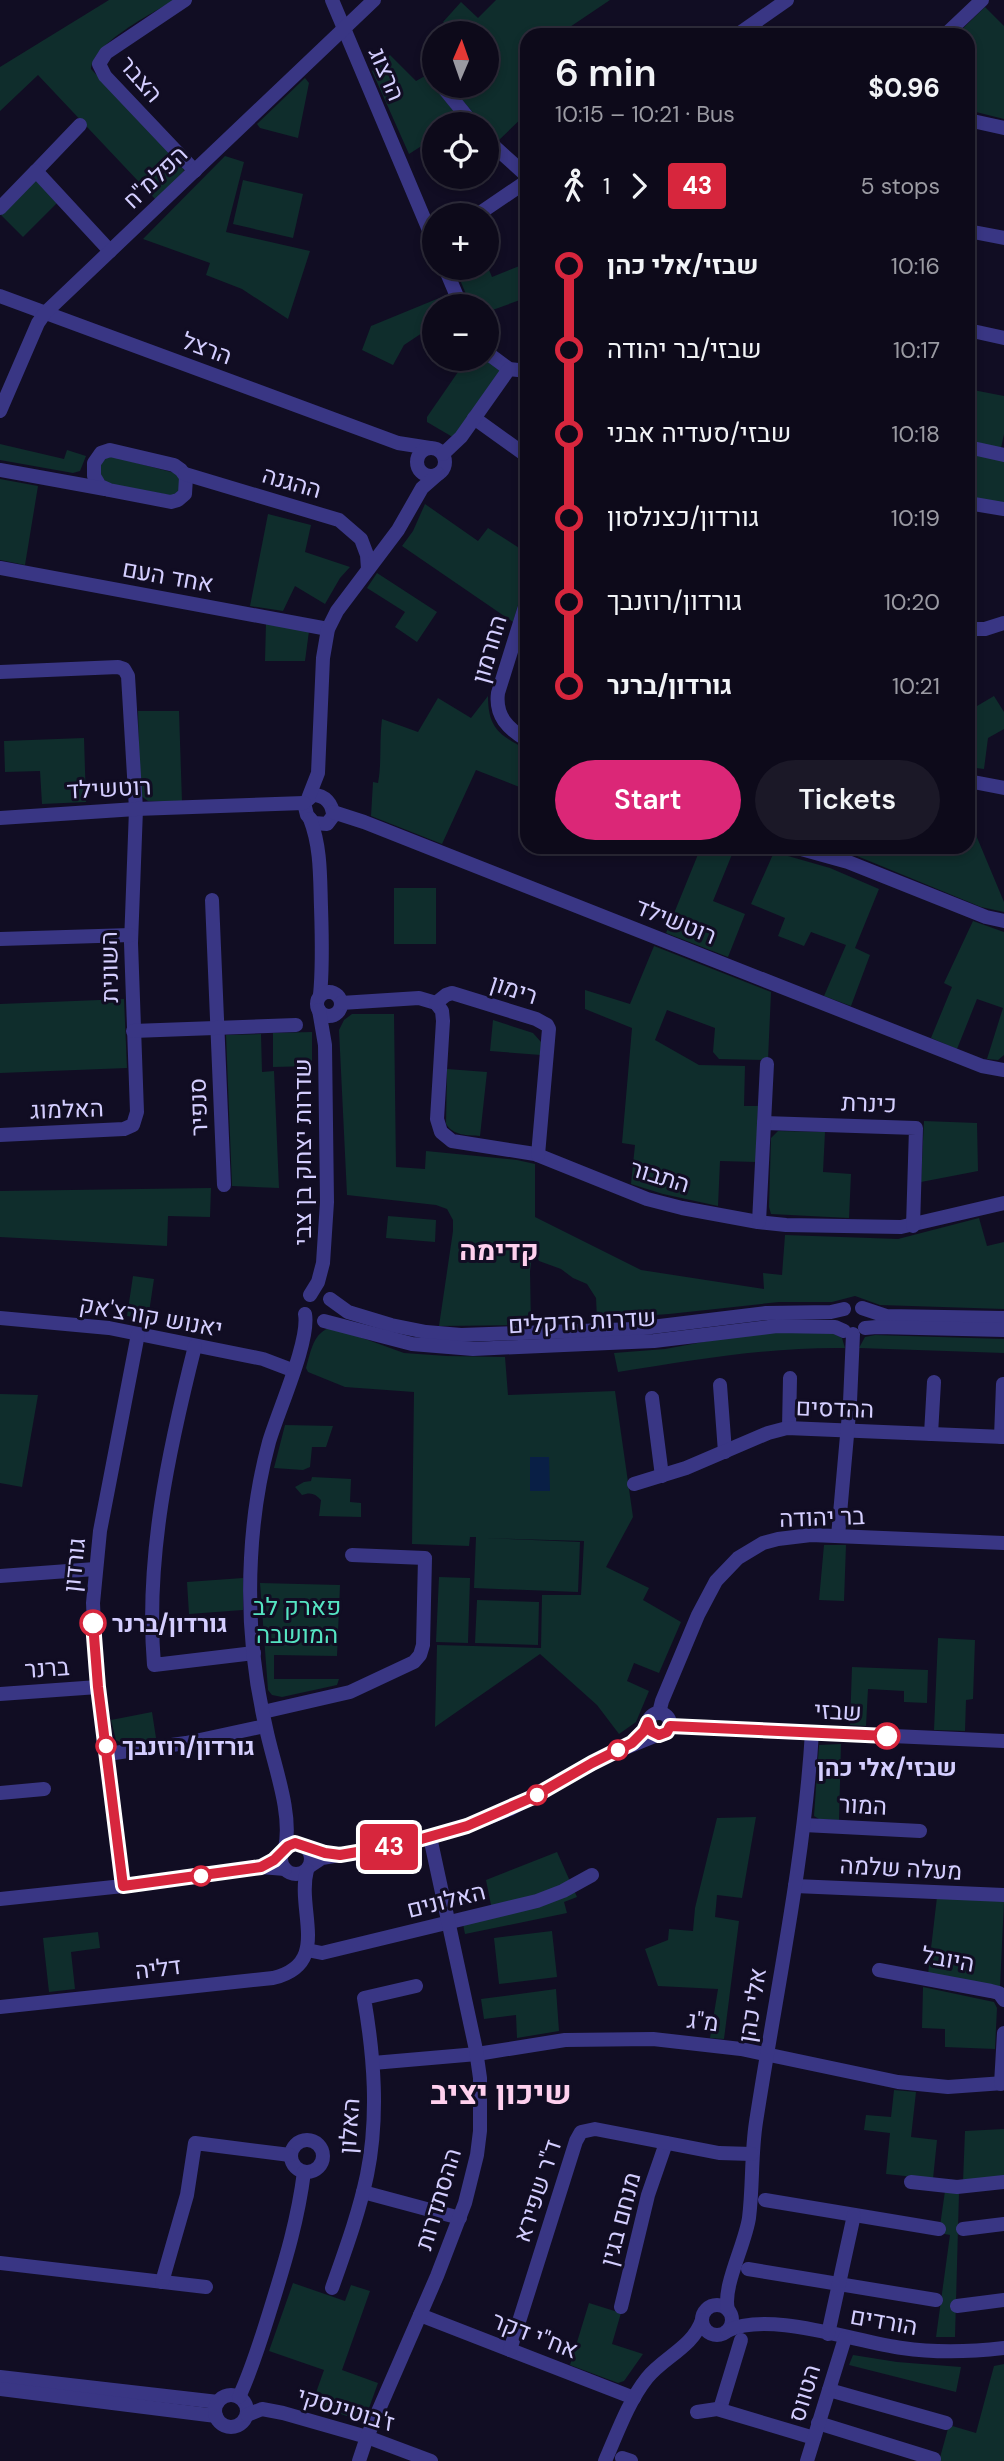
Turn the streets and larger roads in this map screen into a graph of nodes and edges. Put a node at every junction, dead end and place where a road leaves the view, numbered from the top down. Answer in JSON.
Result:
{"nodes":[{"id":1,"x":185,"y":0,"type":"edge"},
{"id":2,"x":332,"y":0,"type":"edge"},
{"id":3,"x":374,"y":0,"type":"edge"},
{"id":4,"x":787,"y":0,"type":"edge"},
{"id":5,"x":982,"y":0,"type":"edge"},
{"id":6,"x":747,"y":28,"type":"edge"},
{"id":7,"x":952,"y":28,"type":"edge"},
{"id":8,"x":344,"y":29,"type":"junction"},
{"id":9,"x":452,"y":98,"type":"edge"},
{"id":10,"x":463,"y":112,"type":"edge"},
{"id":11,"x":975,"y":122,"type":"edge"},
{"id":12,"x":80,"y":125,"type":"dead end"},
{"id":13,"x":1004,"y":128,"type":"edge"},
{"id":14,"x":499,"y":152,"type":"edge"},
{"id":15,"x":36,"y":171,"type":"junction"},
{"id":16,"x":195,"y":171,"type":"junction"},
{"id":17,"x":520,"y":172,"type":"edge"},
{"id":18,"x":520,"y":184,"type":"edge"},
{"id":19,"x":494,"y":203,"type":"edge"},
{"id":20,"x":0,"y":208,"type":"edge"},
{"id":21,"x":422,"y":214,"type":"edge"},
{"id":22,"x":975,"y":232,"type":"edge"},
{"id":23,"x":1004,"y":238,"type":"edge"},
{"id":24,"x":110,"y":251,"type":"junction"},
{"id":25,"x":0,"y":296,"type":"edge"},
{"id":26,"x":45,"y":313,"type":"junction"},
{"id":27,"x":975,"y":332,"type":"edge"},
{"id":28,"x":1004,"y":338,"type":"edge"},
{"id":29,"x":499,"y":362,"type":"edge"},
{"id":30,"x":506,"y":367,"type":"junction"},
{"id":31,"x":520,"y":370,"type":"edge"},
{"id":32,"x":6,"y":381,"type":"edge"},
{"id":33,"x":0,"y":411,"type":"edge"},
{"id":34,"x":474,"y":418,"type":"junction"},
{"id":35,"x":398,"y":443,"type":"junction"},
{"id":36,"x":975,"y":449,"type":"edge"},
{"id":37,"x":437,"y":451,"type":"junction"},
{"id":38,"x":520,"y":451,"type":"edge"},
{"id":39,"x":1004,"y":455,"type":"edge"},
{"id":40,"x":93,"y":466,"type":"junction"},
{"id":41,"x":419,"y":466,"type":"junction"},
{"id":42,"x":0,"y":470,"type":"edge"},
{"id":43,"x":185,"y":474,"type":"junction"},
{"id":44,"x":438,"y":474,"type":"junction"},
{"id":45,"x":208,"y":482,"type":"junction"},
{"id":46,"x":72,"y":483,"type":"junction"},
{"id":47,"x":109,"y":490,"type":"junction"},
{"id":48,"x":421,"y":490,"type":"junction"},
{"id":49,"x":185,"y":494,"type":"junction"},
{"id":50,"x":975,"y":504,"type":"edge"},
{"id":51,"x":1004,"y":509,"type":"edge"},
{"id":52,"x":359,"y":536,"type":"junction"},
{"id":53,"x":392,"y":537,"type":"junction"},
{"id":54,"x":0,"y":568,"type":"edge"},
{"id":55,"x":369,"y":569,"type":"junction"},
{"id":56,"x":520,"y":622,"type":"edge"},
{"id":57,"x":1004,"y":623,"type":"edge"},
{"id":58,"x":328,"y":629,"type":"junction"},
{"id":59,"x":975,"y":629,"type":"edge"},
{"id":60,"x":0,"y":671,"type":"edge"},
{"id":61,"x":520,"y":735,"type":"edge"},
{"id":62,"x":318,"y":773,"type":"junction"},
{"id":63,"x":975,"y":782,"type":"edge"},
{"id":64,"x":1004,"y":788,"type":"edge"},
{"id":65,"x":307,"y":799,"type":"junction"},
{"id":66,"x":136,"y":809,"type":"junction"},
{"id":67,"x":329,"y":811,"type":"junction"},
{"id":68,"x":0,"y":818,"type":"edge"},
{"id":69,"x":310,"y":819,"type":"junction"},
{"id":70,"x":819,"y":854,"type":"edge"},
{"id":71,"x":319,"y":860,"type":"junction"},
{"id":72,"x":212,"y":900,"type":"dead end"},
{"id":73,"x":1004,"y":921,"type":"edge"},
{"id":74,"x":131,"y":935,"type":"junction"},
{"id":75,"x":0,"y":940,"type":"edge"},
{"id":76,"x":323,"y":962,"type":"junction"},
{"id":77,"x":319,"y":1003,"type":"junction"},
{"id":78,"x":338,"y":1003,"type":"junction"},
{"id":79,"x":436,"y":1003,"type":"junction"},
{"id":80,"x":296,"y":1025,"type":"dead end"},
{"id":81,"x":218,"y":1028,"type":"junction"},
{"id":82,"x":133,"y":1031,"type":"junction"},
{"id":83,"x":325,"y":1045,"type":"junction"},
{"id":84,"x":767,"y":1064,"type":"dead end"},
{"id":85,"x":1004,"y":1071,"type":"edge"},
{"id":86,"x":764,"y":1122,"type":"junction"},
{"id":87,"x":135,"y":1123,"type":"joint"},
{"id":88,"x":0,"y":1135,"type":"edge"},
{"id":89,"x":538,"y":1155,"type":"junction"},
{"id":90,"x":224,"y":1185,"type":"dead end"},
{"id":91,"x":1004,"y":1203,"type":"edge"},
{"id":92,"x":759,"y":1222,"type":"junction"},
{"id":93,"x":913,"y":1226,"type":"junction"},
{"id":94,"x":324,"y":1259,"type":"junction"},
{"id":95,"x":310,"y":1295,"type":"junction"},
{"id":96,"x":330,"y":1298,"type":"junction"},
{"id":97,"x":862,"y":1308,"type":"junction"},
{"id":98,"x":844,"y":1309,"type":"junction"},
{"id":99,"x":305,"y":1314,"type":"junction"},
{"id":100,"x":0,"y":1318,"type":"edge"},
{"id":101,"x":1004,"y":1318,"type":"edge"},
{"id":102,"x":322,"y":1322,"type":"junction"},
{"id":103,"x":1004,"y":1330,"type":"edge"},
{"id":104,"x":854,"y":1331,"type":"junction"},
{"id":105,"x":138,"y":1334,"type":"junction"},
{"id":106,"x":304,"y":1338,"type":"junction"},
{"id":107,"x":195,"y":1346,"type":"junction"},
{"id":108,"x":292,"y":1370,"type":"junction"},
{"id":109,"x":790,"y":1378,"type":"dead end"},
{"id":110,"x":934,"y":1382,"type":"dead end"},
{"id":111,"x":1003,"y":1384,"type":"edge"},
{"id":112,"x":720,"y":1385,"type":"dead end"},
{"id":113,"x":652,"y":1398,"type":"dead end"},
{"id":114,"x":789,"y":1428,"type":"junction"},
{"id":115,"x":848,"y":1430,"type":"junction"},
{"id":116,"x":931,"y":1434,"type":"junction"},
{"id":117,"x":1002,"y":1437,"type":"edge"},
{"id":118,"x":725,"y":1452,"type":"junction"},
{"id":119,"x":662,"y":1476,"type":"junction"},
{"id":120,"x":634,"y":1484,"type":"dead end"},
{"id":121,"x":838,"y":1536,"type":"junction"},
{"id":122,"x":1004,"y":1543,"type":"edge"},
{"id":123,"x":352,"y":1555,"type":"dead end"},
{"id":124,"x":95,"y":1569,"type":"junction"},
{"id":125,"x":0,"y":1576,"type":"edge"},
{"id":126,"x":254,"y":1653,"type":"junction"},
{"id":127,"x":98,"y":1687,"type":"junction"},
{"id":128,"x":0,"y":1694,"type":"edge"},
{"id":129,"x":654,"y":1717,"type":"junction"},
{"id":130,"x":264,"y":1719,"type":"junction"},
{"id":131,"x":670,"y":1726,"type":"junction"},
{"id":132,"x":812,"y":1732,"type":"junction"},
{"id":133,"x":657,"y":1734,"type":"junction"},
{"id":134,"x":1004,"y":1741,"type":"edge"},
{"id":135,"x":632,"y":1743,"type":"junction"},
{"id":136,"x":107,"y":1754,"type":"junction"},
{"id":137,"x":44,"y":1789,"type":"dead end"},
{"id":138,"x":0,"y":1793,"type":"edge"},
{"id":139,"x":285,"y":1812,"type":"junction"},
{"id":140,"x":804,"y":1825,"type":"junction"},
{"id":141,"x":919,"y":1831,"type":"dead end"},
{"id":142,"x":430,"y":1837,"type":"junction"},
{"id":143,"x":305,"y":1846,"type":"junction"},
{"id":144,"x":284,"y":1851,"type":"junction"},
{"id":145,"x":340,"y":1855,"type":"junction"},
{"id":146,"x":261,"y":1867,"type":"junction"},
{"id":147,"x":308,"y":1868,"type":"junction"},
{"id":148,"x":287,"y":1870,"type":"junction"},
{"id":149,"x":592,"y":1875,"type":"dead end"},
{"id":150,"x":123,"y":1886,"type":"junction"},
{"id":151,"x":795,"y":1886,"type":"junction"},
{"id":152,"x":1004,"y":1895,"type":"edge"},
{"id":153,"x":0,"y":1899,"type":"edge"},
{"id":154,"x":303,"y":1900,"type":"junction"},
{"id":155,"x":449,"y":1923,"type":"junction"},
{"id":156,"x":307,"y":1951,"type":"junction"},
{"id":157,"x":878,"y":1970,"type":"dead end"},
{"id":158,"x":416,"y":1986,"type":"dead end"},
{"id":159,"x":1004,"y":2000,"type":"edge"},
{"id":160,"x":0,"y":2007,"type":"edge"},
{"id":161,"x":1004,"y":2033,"type":"edge"},
{"id":162,"x":477,"y":2054,"type":"junction"},
{"id":163,"x":767,"y":2054,"type":"junction"},
{"id":164,"x":373,"y":2063,"type":"junction"},
{"id":165,"x":1002,"y":2083,"type":"edge"},
{"id":166,"x":666,"y":2143,"type":"junction"},
{"id":167,"x":752,"y":2154,"type":"junction"},
{"id":168,"x":290,"y":2155,"type":"junction"},
{"id":169,"x":304,"y":2172,"type":"junction"},
{"id":170,"x":911,"y":2182,"type":"dead end"},
{"id":171,"x":1004,"y":2182,"type":"edge"},
{"id":172,"x":363,"y":2192,"type":"junction"},
{"id":173,"x":765,"y":2200,"type":"dead end"},
{"id":174,"x":853,"y":2215,"type":"junction"},
{"id":175,"x":460,"y":2218,"type":"junction"},
{"id":176,"x":1004,"y":2224,"type":"edge"},
{"id":177,"x":939,"y":2229,"type":"dead end"},
{"id":178,"x":963,"y":2229,"type":"dead end"},
{"id":179,"x":0,"y":2263,"type":"edge"},
{"id":180,"x":748,"y":2269,"type":"dead end"},
{"id":181,"x":162,"y":2282,"type":"junction"},
{"id":182,"x":730,"y":2282,"type":"junction"},
{"id":183,"x":839,"y":2284,"type":"junction"},
{"id":184,"x":206,"y":2287,"type":"dead end"},
{"id":185,"x":332,"y":2288,"type":"dead end"},
{"id":186,"x":936,"y":2300,"type":"dead end"},
{"id":187,"x":1004,"y":2300,"type":"edge"},
{"id":188,"x":957,"y":2306,"type":"dead end"},
{"id":189,"x":621,"y":2307,"type":"dead end"},
{"id":190,"x":710,"y":2307,"type":"junction"},
{"id":191,"x":728,"y":2311,"type":"junction"},
{"id":192,"x":420,"y":2315,"type":"junction"},
{"id":193,"x":702,"y":2320,"type":"junction"},
{"id":194,"x":757,"y":2324,"type":"junction"},
{"id":195,"x":720,"y":2333,"type":"junction"},
{"id":196,"x":828,"y":2334,"type":"junction"},
{"id":197,"x":845,"y":2338,"type":"junction"},
{"id":198,"x":741,"y":2340,"type":"dead end"},
{"id":199,"x":685,"y":2345,"type":"junction"},
{"id":200,"x":1004,"y":2348,"type":"edge"},
{"id":201,"x":510,"y":2350,"type":"junction"},
{"id":202,"x":0,"y":2377,"type":"edge"},
{"id":203,"x":0,"y":2389,"type":"edge"},
{"id":204,"x":829,"y":2390,"type":"junction"},
{"id":205,"x":239,"y":2397,"type":"junction"},
{"id":206,"x":634,"y":2398,"type":"junction"},
{"id":207,"x":217,"y":2409,"type":"junction"},
{"id":208,"x":720,"y":2409,"type":"junction"},
{"id":209,"x":697,"y":2412,"type":"dead end"},
{"id":210,"x":247,"y":2415,"type":"junction"},
{"id":211,"x":818,"y":2423,"type":"junction"},
{"id":212,"x":946,"y":2423,"type":"dead end"},
{"id":213,"x":367,"y":2437,"type":"junction"},
{"id":214,"x":814,"y":2438,"type":"junction"},
{"id":215,"x":934,"y":2459,"type":"dead end"},
{"id":216,"x":359,"y":2461,"type":"edge"},
{"id":217,"x":431,"y":2461,"type":"edge"},
{"id":218,"x":605,"y":2461,"type":"edge"},
{"id":219,"x":807,"y":2461,"type":"edge"}],
"edges":[{"from":1,"to":16,"type":"street","name":"הצבר"},
{"from":2,"to":8,"type":"street","name":"הרצוג"},
{"from":3,"to":8,"type":"street","name":"הפלמ\"ח"},
{"from":4,"to":6,"type":"street"},
{"from":5,"to":7,"type":"street"},
{"from":8,"to":16,"type":"street","name":"הפלמ\"ח"},
{"from":8,"to":21,"type":"street","name":"הרצוג"},
{"from":9,"to":10,"type":"street"},
{"from":11,"to":13,"type":"street"},
{"from":12,"to":15,"type":"street"},
{"from":14,"to":17,"type":"street"},
{"from":15,"to":20,"type":"street"},
{"from":15,"to":24,"type":"street"},
{"from":16,"to":24,"type":"street","name":"הפלמ\"ח"},
{"from":18,"to":19,"type":"street"},
{"from":22,"to":23,"type":"street"},
{"from":24,"to":26,"type":"street","name":"הפלמ\"ח"},
{"from":25,"to":26,"type":"street","name":"הרצל"},
{"from":26,"to":32,"type":"street","name":"הפלמ\"ח"},
{"from":26,"to":35,"type":"street","name":"הרצל"},
{"from":27,"to":28,"type":"street"},
{"from":29,"to":30,"type":"street"},
{"from":30,"to":31,"type":"street"},
{"from":30,"to":34,"type":"street"},
{"from":32,"to":33,"type":"street","name":"הפלמ\"ח"},
{"from":34,"to":37,"type":"street"},
{"from":34,"to":38,"type":"street"},
{"from":35,"to":37,"type":"street","name":"הרצל"},
{"from":35,"to":41,"type":"street","name":"הרצל"},
{"from":36,"to":39,"type":"street"},
{"from":37,"to":41,"type":"street"},
{"from":37,"to":44,"type":"street"},
{"from":40,"to":43,"type":"street","name":"ההגנה"},
{"from":40,"to":46,"type":"street","name":"ההגנה"},
{"from":40,"to":47,"type":"street"},
{"from":41,"to":44,"type":"street"},
{"from":41,"to":48,"type":"street"},
{"from":42,"to":46,"type":"street"},
{"from":43,"to":45,"type":"street","name":"ההגנה"},
{"from":43,"to":49,"type":"street"},
{"from":44,"to":48,"type":"street","name":"שדרות יצחק בן צבי"},
{"from":45,"to":49,"type":"street"},
{"from":45,"to":52,"type":"street","name":"ההגנה"},
{"from":46,"to":47,"type":"street"},
{"from":47,"to":49,"type":"street"},
{"from":48,"to":53,"type":"street","name":"שדרות יצחק בן צבי"},
{"from":50,"to":51,"type":"street"},
{"from":52,"to":53,"type":"street"},
{"from":52,"to":55,"type":"street"},
{"from":53,"to":55,"type":"street","name":"שדרות יצחק בן צבי"},
{"from":54,"to":58,"type":"street","name":"אחד העם"},
{"from":55,"to":58,"type":"street","name":"שדרות יצחק בן צבי"},
{"from":56,"to":61,"type":"street","name":"החרמון"},
{"from":57,"to":59,"type":"street"},
{"from":58,"to":62,"type":"street","name":"שדרות יצחק בן צבי"},
{"from":60,"to":66,"type":"street","name":"השונית"},
{"from":62,"to":65,"type":"street","name":"שדרות יצחק בן צבי"},
{"from":62,"to":67,"type":"street","name":"שדרות יצחק בן צבי"},
{"from":63,"to":64,"type":"street"},
{"from":65,"to":66,"type":"street","name":"רוטשילד"},
{"from":65,"to":67,"type":"street","name":"רוטשילד"},
{"from":65,"to":69,"type":"street","name":"שדרות יצחק בן צבי"},
{"from":66,"to":68,"type":"street","name":"רוטשילד"},
{"from":66,"to":74,"type":"street","name":"השונית"},
{"from":67,"to":69,"type":"street"},
{"from":67,"to":71,"type":"street","name":"שדרות יצחק בן צבי"},
{"from":67,"to":85,"type":"street","name":"רוטשילד"},
{"from":69,"to":71,"type":"street","name":"שדרות יצחק בן צבי"},
{"from":70,"to":73,"type":"street"},
{"from":71,"to":76,"type":"street","name":"שדרות יצחק בן צבי"},
{"from":72,"to":81,"type":"street","name":"סנפיר"},
{"from":74,"to":75,"type":"street"},
{"from":74,"to":82,"type":"street","name":"השונית"},
{"from":76,"to":77,"type":"street","name":"שדרות יצחק בן צבי"},
{"from":76,"to":78,"type":"street","name":"שדרות יצחק בן צבי"},
{"from":77,"to":78,"type":"street"},
{"from":77,"to":78,"type":"street"},
{"from":77,"to":83,"type":"street","name":"שדרות יצחק בן צבי"},
{"from":78,"to":79,"type":"street","name":"רימון"},
{"from":78,"to":83,"type":"street","name":"שדרות יצחק בן צבי"},
{"from":79,"to":89,"type":"street","name":"התבור"},
{"from":79,"to":89,"type":"street","name":"רימון"},
{"from":80,"to":81,"type":"street"},
{"from":81,"to":82,"type":"street"},
{"from":81,"to":90,"type":"street","name":"סנפיר"},
{"from":82,"to":87,"type":"street","name":"השונית"},
{"from":83,"to":94,"type":"street","name":"שדרות יצחק בן צבי"},
{"from":84,"to":86,"type":"street"},
{"from":86,"to":92,"type":"street"},
{"from":86,"to":93,"type":"street","name":"כינרת"},
{"from":87,"to":88,"type":"street","name":"האלמוג"},
{"from":89,"to":92,"type":"street","name":"התבור"},
{"from":91,"to":93,"type":"street","name":"התבור"},
{"from":92,"to":93,"type":"street","name":"התבור"},
{"from":94,"to":95,"type":"street","name":"שדרות יצחק בן צבי"},
{"from":94,"to":96,"type":"street","name":"שדרות יצחק בן צבי"},
{"from":95,"to":96,"type":"street"},
{"from":95,"to":99,"type":"street"},
{"from":96,"to":98,"type":"street","name":"שדרות הדקלים"},
{"from":96,"to":102,"type":"street"},
{"from":97,"to":98,"type":"street","name":"שדרות הדקלים"},
{"from":97,"to":101,"type":"street","name":"שדרות הדקלים"},
{"from":97,"to":104,"type":"street"},
{"from":98,"to":104,"type":"street"},
{"from":99,"to":102,"type":"street"},
{"from":99,"to":106,"type":"street"},
{"from":100,"to":105,"type":"street","name":"יאנוש קורצ'אק"},
{"from":102,"to":104,"type":"street","name":"שדרות הדקלים"},
{"from":102,"to":106,"type":"street"},
{"from":103,"to":104,"type":"street","name":"שדרות הדקלים"},
{"from":104,"to":115,"type":"street"},
{"from":105,"to":107,"type":"street","name":"יאנוש קורצ'אק"},
{"from":105,"to":124,"type":"street","name":"גורדון"},
{"from":106,"to":108,"type":"street"},
{"from":107,"to":108,"type":"street","name":"יאנוש קורצ'אק"},
{"from":107,"to":126,"type":"street"},
{"from":108,"to":126,"type":"street"},
{"from":109,"to":114,"type":"street"},
{"from":110,"to":116,"type":"street"},
{"from":111,"to":117,"type":"street"},
{"from":112,"to":118,"type":"street"},
{"from":113,"to":119,"type":"street"},
{"from":114,"to":115,"type":"street","name":"ההדסים"},
{"from":114,"to":118,"type":"street","name":"ההדסים"},
{"from":115,"to":116,"type":"street","name":"ההדסים"},
{"from":115,"to":121,"type":"street"},
{"from":116,"to":117,"type":"street","name":"ההדסים"},
{"from":118,"to":119,"type":"street","name":"ההדסים"},
{"from":119,"to":120,"type":"street","name":"ההדסים"},
{"from":121,"to":122,"type":"street","name":"בר יהודה"},
{"from":121,"to":129,"type":"street","name":"בר יהודה"},
{"from":123,"to":130,"type":"street"},
{"from":124,"to":125,"type":"street"},
{"from":124,"to":127,"type":"street","name":"גורדון"},
{"from":126,"to":130,"type":"street"},
{"from":127,"to":128,"type":"street","name":"ברנר"},
{"from":127,"to":136,"type":"street","name":"גורדון"},
{"from":129,"to":131,"type":"street"},
{"from":129,"to":133,"type":"street"},
{"from":129,"to":135,"type":"street"},
{"from":130,"to":136,"type":"street"},
{"from":130,"to":139,"type":"street"},
{"from":131,"to":132,"type":"street","name":"שבזי"},
{"from":131,"to":133,"type":"street"},
{"from":132,"to":134,"type":"street","name":"שבזי"},
{"from":132,"to":140,"type":"street","name":"אלי כהן"},
{"from":133,"to":135,"type":"street"},
{"from":135,"to":142,"type":"street"},
{"from":136,"to":150,"type":"street","name":"גורדון"},
{"from":137,"to":138,"type":"street"},
{"from":139,"to":143,"type":"street"},
{"from":139,"to":144,"type":"street"},
{"from":140,"to":141,"type":"street","name":"המור"},
{"from":140,"to":151,"type":"street","name":"אלי כהן"},
{"from":142,"to":145,"type":"street"},
{"from":142,"to":155,"type":"street","name":"ההסתדרות"},
{"from":143,"to":144,"type":"street"},
{"from":143,"to":145,"type":"street"},
{"from":143,"to":147,"type":"street"},
{"from":144,"to":146,"type":"street"},
{"from":144,"to":148,"type":"street"},
{"from":145,"to":147,"type":"street"},
{"from":146,"to":148,"type":"street"},
{"from":146,"to":150,"type":"street"},
{"from":147,"to":148,"type":"street"},
{"from":147,"to":154,"type":"street"},
{"from":148,"to":154,"type":"street"},
{"from":149,"to":155,"type":"street","name":"האלונים"},
{"from":150,"to":153,"type":"street"},
{"from":151,"to":152,"type":"street","name":"מעלה שלמה"},
{"from":151,"to":163,"type":"street","name":"אלי כהן"},
{"from":154,"to":156,"type":"street"},
{"from":155,"to":156,"type":"street","name":"האלונים"},
{"from":155,"to":162,"type":"street","name":"ההסתדרות"},
{"from":156,"to":160,"type":"street","name":"דליה"},
{"from":157,"to":159,"type":"street","name":"היובל"},
{"from":158,"to":164,"type":"street","name":"האלון"},
{"from":161,"to":165,"type":"street"},
{"from":162,"to":163,"type":"street","name":"מ\"ג"},
{"from":162,"to":164,"type":"street"},
{"from":162,"to":175,"type":"street","name":"ההסתדרות"},
{"from":163,"to":165,"type":"street","name":"מ\"ג"},
{"from":163,"to":167,"type":"street","name":"אלי כהן"},
{"from":164,"to":172,"type":"street","name":"האלון"},
{"from":166,"to":167,"type":"street","name":"ד\"ר שפירא"},
{"from":166,"to":189,"type":"street","name":"מנחם בגין"},
{"from":166,"to":201,"type":"street","name":"ד\"ר שפירא"},
{"from":167,"to":182,"type":"street","name":"אלי כהן"},
{"from":168,"to":169,"type":"street"},
{"from":168,"to":169,"type":"street"},
{"from":168,"to":181,"type":"street"},
{"from":169,"to":205,"type":"street"},
{"from":170,"to":171,"type":"street"},
{"from":172,"to":175,"type":"street"},
{"from":172,"to":185,"type":"street","name":"האלון"},
{"from":173,"to":174,"type":"street"},
{"from":174,"to":177,"type":"street"},
{"from":174,"to":183,"type":"street"},
{"from":175,"to":192,"type":"street","name":"ההסתדרות"},
{"from":176,"to":178,"type":"street"},
{"from":179,"to":181,"type":"street"},
{"from":180,"to":183,"type":"street"},
{"from":181,"to":184,"type":"street"},
{"from":182,"to":190,"type":"street","name":"אלי כהן"},
{"from":182,"to":191,"type":"street","name":"אלי כהן"},
{"from":183,"to":186,"type":"street"},
{"from":183,"to":196,"type":"street"},
{"from":187,"to":188,"type":"street"},
{"from":190,"to":191,"type":"street"},
{"from":190,"to":193,"type":"street"},
{"from":191,"to":194,"type":"street","name":"הורדים"},
{"from":191,"to":195,"type":"street"},
{"from":192,"to":201,"type":"street","name":"אח\"י דקר"},
{"from":192,"to":213,"type":"street","name":"ההסתדרות"},
{"from":193,"to":195,"type":"street"},
{"from":193,"to":199,"type":"street","name":"הורדים"},
{"from":194,"to":195,"type":"street","name":"הורדים"},
{"from":194,"to":196,"type":"street","name":"הורדים"},
{"from":195,"to":199,"type":"street","name":"הורדים"},
{"from":196,"to":197,"type":"street","name":"הורדים"},
{"from":197,"to":200,"type":"street","name":"הורדים"},
{"from":197,"to":204,"type":"street","name":"הטווס"},
{"from":198,"to":208,"type":"street"},
{"from":199,"to":206,"type":"street","name":"הורדים"},
{"from":201,"to":206,"type":"street","name":"אח\"י דקר"},
{"from":202,"to":207,"type":"street"},
{"from":203,"to":207,"type":"street"},
{"from":204,"to":211,"type":"street","name":"הטווס"},
{"from":204,"to":212,"type":"street"},
{"from":205,"to":207,"type":"street"},
{"from":205,"to":210,"type":"street"},
{"from":206,"to":218,"type":"street","name":"הורדים"},
{"from":207,"to":210,"type":"street"},
{"from":208,"to":209,"type":"street"},
{"from":208,"to":214,"type":"street"},
{"from":210,"to":213,"type":"street","name":"ז'בוטינסקי"},
{"from":211,"to":214,"type":"street","name":"הטווס"},
{"from":211,"to":215,"type":"street"},
{"from":213,"to":216,"type":"street","name":"ההסתדרות"},
{"from":213,"to":217,"type":"street","name":"ז'בוטינסקי"},
{"from":214,"to":219,"type":"street","name":"הטווס"}]}
